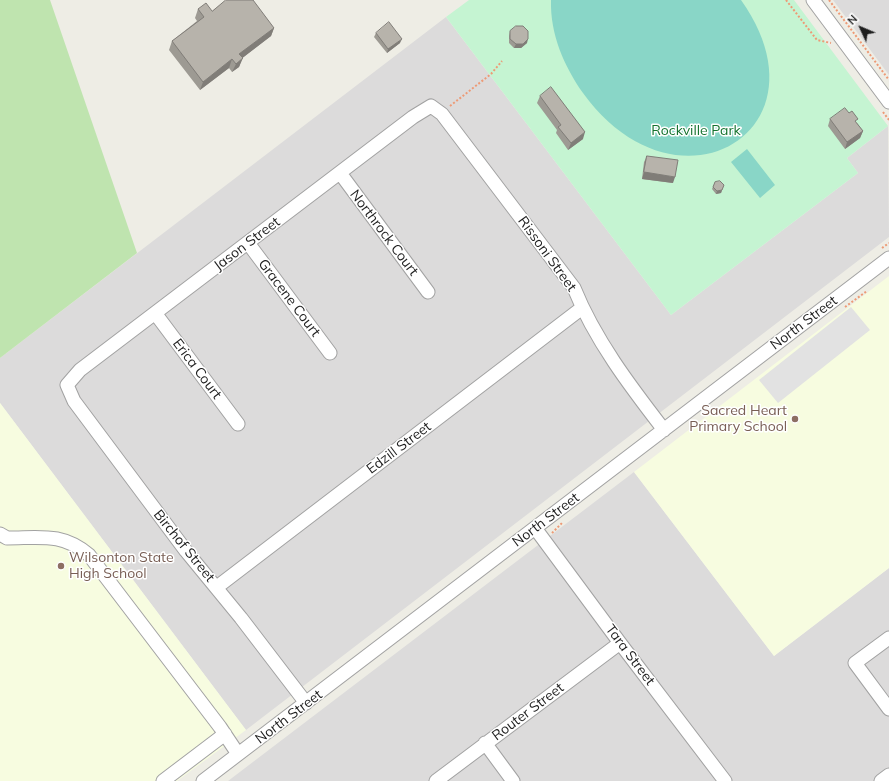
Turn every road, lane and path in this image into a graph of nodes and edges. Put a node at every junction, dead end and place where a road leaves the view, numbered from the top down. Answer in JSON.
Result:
{"nodes":[{"id":1,"x":786,"y":0,"type":"edge"},
{"id":2,"x":813,"y":0,"type":"edge"},
{"id":3,"x":829,"y":0,"type":"edge"},
{"id":4,"x":833,"y":45,"type":"dead end"},
{"id":5,"x":502,"y":62,"type":"dead end"},
{"id":6,"x":889,"y":80,"type":"edge"},
{"id":7,"x":885,"y":88,"type":"edge"},
{"id":8,"x":885,"y":105,"type":"edge"},
{"id":9,"x":431,"y":106,"type":"joint"},
{"id":10,"x":442,"y":114,"type":"junction"},
{"id":11,"x":889,"y":120,"type":"edge"},
{"id":12,"x":340,"y":174,"type":"junction"},
{"id":13,"x":248,"y":243,"type":"junction"},
{"id":14,"x":889,"y":258,"type":"edge"},
{"id":15,"x":428,"y":292,"type":"dead end"},
{"id":16,"x":582,"y":308,"type":"junction"},
{"id":17,"x":155,"y":313,"type":"junction"},
{"id":18,"x":330,"y":353,"type":"dead end"},
{"id":19,"x":67,"y":385,"type":"joint"},
{"id":20,"x":238,"y":424,"type":"dead end"},
{"id":21,"x":664,"y":430,"type":"junction"},
{"id":22,"x":536,"y":528,"type":"junction"},
{"id":23,"x":0,"y":534,"type":"edge"},
{"id":24,"x":217,"y":587,"type":"junction"},
{"id":25,"x":889,"y":638,"type":"edge"},
{"id":26,"x":620,"y":643,"type":"junction"},
{"id":27,"x":306,"y":703,"type":"junction"},
{"id":28,"x":889,"y":709,"type":"edge"},
{"id":29,"x":225,"y":734,"type":"junction"},
{"id":30,"x":485,"y":744,"type":"junction"},
{"id":31,"x":238,"y":754,"type":"junction"},
{"id":32,"x":889,"y":775,"type":"edge"},
{"id":33,"x":163,"y":781,"type":"edge"},
{"id":34,"x":203,"y":781,"type":"edge"},
{"id":35,"x":436,"y":781,"type":"edge"},
{"id":36,"x":513,"y":781,"type":"edge"},
{"id":37,"x":725,"y":781,"type":"edge"},
{"id":38,"x":882,"y":781,"type":"edge"}],
"edges":[{"from":1,"to":4,"type":"path"},
{"from":2,"to":7,"type":"street"},
{"from":3,"to":6,"type":"path"},
{"from":5,"to":10,"type":"path"},
{"from":7,"to":8,"type":"street"},
{"from":8,"to":11,"type":"path"},
{"from":9,"to":10,"type":"street","name":"Rissoni Street"},
{"from":9,"to":12,"type":"street","name":"Jason Street"},
{"from":10,"to":16,"type":"street","name":"Rissoni Street"},
{"from":12,"to":13,"type":"street","name":"Jason Street"},
{"from":12,"to":15,"type":"street","name":"Northrock Court"},
{"from":13,"to":17,"type":"street","name":"Jason Street"},
{"from":13,"to":18,"type":"street","name":"Gracene Court"},
{"from":14,"to":21,"type":"street","name":"North Street"},
{"from":16,"to":21,"type":"street","name":"Rissoni Street"},
{"from":16,"to":24,"type":"street","name":"Edzill Street"},
{"from":17,"to":19,"type":"street","name":"Jason Street"},
{"from":17,"to":20,"type":"street","name":"Erica Court"},
{"from":19,"to":24,"type":"street","name":"Birchof Street"},
{"from":21,"to":22,"type":"street","name":"North Street"},
{"from":22,"to":26,"type":"street","name":"Tara Street"},
{"from":22,"to":27,"type":"street","name":"North Street"},
{"from":23,"to":29,"type":"street"},
{"from":24,"to":27,"type":"street","name":"Birchof Street"},
{"from":25,"to":28,"type":"street"},
{"from":26,"to":30,"type":"street","name":"Router Street"},
{"from":26,"to":37,"type":"street","name":"Tara Street"},
{"from":27,"to":31,"type":"street","name":"North Street"},
{"from":29,"to":31,"type":"street"},
{"from":29,"to":33,"type":"street"},
{"from":30,"to":35,"type":"street","name":"Router Street"},
{"from":30,"to":36,"type":"street"},
{"from":31,"to":34,"type":"street","name":"North Street"},
{"from":32,"to":38,"type":"street"}]}
